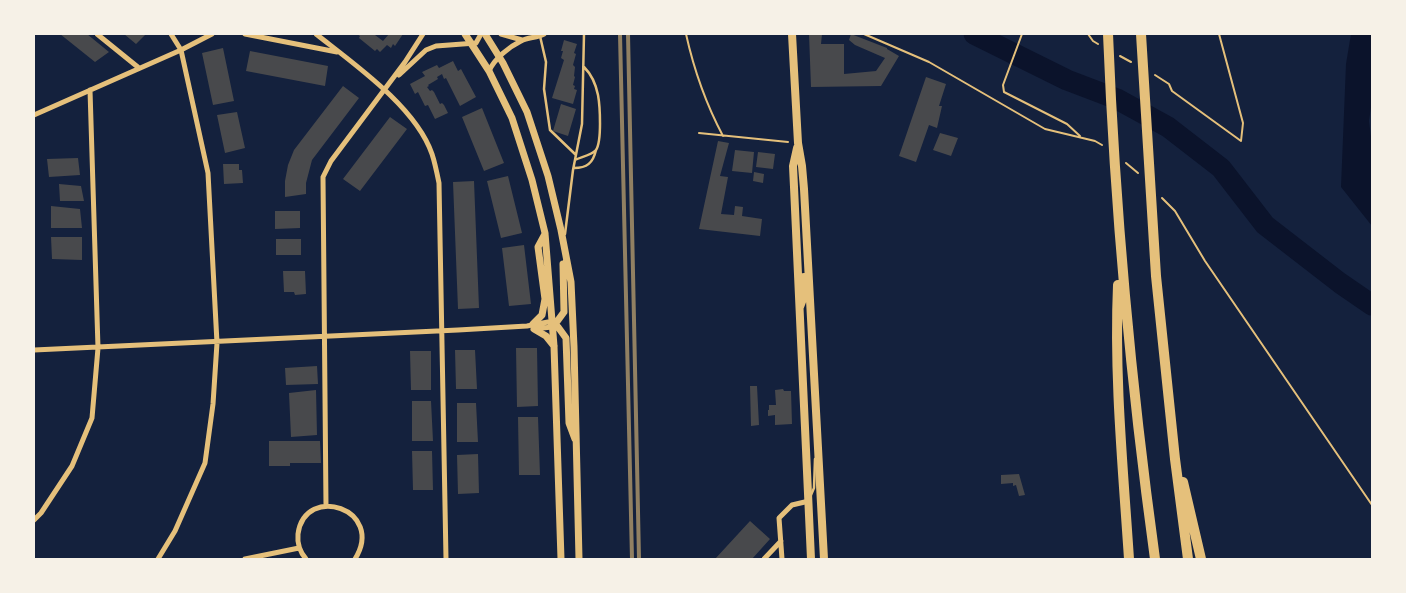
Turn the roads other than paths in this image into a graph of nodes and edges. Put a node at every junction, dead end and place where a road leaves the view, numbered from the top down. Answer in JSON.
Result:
{"nodes":[{"id":1,"x":98,"y":34,"type":"edge"},
{"id":2,"x":171,"y":34,"type":"edge"},
{"id":3,"x":212,"y":34,"type":"edge"},
{"id":4,"x":244,"y":34,"type":"edge"},
{"id":5,"x":316,"y":34,"type":"edge"},
{"id":6,"x":423,"y":34,"type":"edge"},
{"id":7,"x":465,"y":34,"type":"edge"},
{"id":8,"x":481,"y":34,"type":"edge"},
{"id":9,"x":485,"y":34,"type":"edge"},
{"id":10,"x":501,"y":34,"type":"edge"},
{"id":11,"x":584,"y":34,"type":"edge"},
{"id":12,"x":792,"y":34,"type":"edge"},
{"id":13,"x":1108,"y":34,"type":"edge"},
{"id":14,"x":542,"y":35,"type":"edge"},
{"id":15,"x":1141,"y":39,"type":"edge"},
{"id":16,"x":522,"y":40,"type":"junction"},
{"id":17,"x":473,"y":44,"type":"junction"},
{"id":18,"x":181,"y":50,"type":"junction"},
{"id":19,"x":340,"y":53,"type":"junction"},
{"id":20,"x":499,"y":56,"type":"junction"},
{"id":21,"x":583,"y":67,"type":"junction"},
{"id":22,"x":139,"y":68,"type":"junction"},
{"id":23,"x":489,"y":71,"type":"junction"},
{"id":24,"x":90,"y":90,"type":"junction"},
{"id":25,"x":384,"y":90,"type":"junction"},
{"id":26,"x":34,"y":115,"type":"edge"},
{"id":27,"x":798,"y":143,"type":"junction"},
{"id":28,"x":597,"y":149,"type":"junction"},
{"id":29,"x":576,"y":155,"type":"junction"},
{"id":30,"x":575,"y":160,"type":"junction"},
{"id":31,"x":573,"y":168,"type":"junction"},
{"id":32,"x":559,"y":223,"type":"junction"},
{"id":33,"x":545,"y":233,"type":"junction"},
{"id":34,"x":1120,"y":242,"type":"junction"},
{"id":35,"x":564,"y":246,"type":"junction"},
{"id":36,"x":808,"y":251,"type":"junction"},
{"id":37,"x":799,"y":308,"type":"junction"},
{"id":38,"x":552,"y":325,"type":"junction"},
{"id":39,"x":532,"y":326,"type":"junction"},
{"id":40,"x":442,"y":331,"type":"junction"},
{"id":41,"x":324,"y":336,"type":"junction"},
{"id":42,"x":217,"y":342,"type":"junction"},
{"id":43,"x":554,"y":346,"type":"junction"},
{"id":44,"x":98,"y":348,"type":"junction"},
{"id":45,"x":34,"y":350,"type":"edge"},
{"id":46,"x":814,"y":352,"type":"junction"},
{"id":47,"x":577,"y":444,"type":"junction"},
{"id":48,"x":819,"y":448,"type":"junction"},
{"id":49,"x":1175,"y":459,"type":"junction"},
{"id":50,"x":809,"y":501,"type":"junction"},
{"id":51,"x":326,"y":506,"type":"junction"},
{"id":52,"x":34,"y":520,"type":"edge"},
{"id":53,"x":781,"y":541,"type":"junction"},
{"id":54,"x":299,"y":548,"type":"junction"},
{"id":55,"x":158,"y":559,"type":"edge"},
{"id":56,"x":245,"y":559,"type":"edge"},
{"id":57,"x":306,"y":559,"type":"edge"},
{"id":58,"x":355,"y":559,"type":"edge"},
{"id":59,"x":446,"y":559,"type":"edge"},
{"id":60,"x":561,"y":559,"type":"edge"},
{"id":61,"x":579,"y":559,"type":"edge"},
{"id":62,"x":764,"y":559,"type":"edge"},
{"id":63,"x":782,"y":559,"type":"edge"},
{"id":64,"x":811,"y":559,"type":"edge"},
{"id":65,"x":824,"y":559,"type":"edge"},
{"id":66,"x":1129,"y":559,"type":"edge"},
{"id":67,"x":1155,"y":559,"type":"edge"},
{"id":68,"x":1188,"y":559,"type":"edge"},
{"id":69,"x":1201,"y":559,"type":"edge"}],
"edges":[{"from":1,"to":22,"type":"street"},
{"from":2,"to":18,"type":"street"},
{"from":3,"to":18,"type":"street"},
{"from":4,"to":19,"type":"street"},
{"from":5,"to":19,"type":"street"},
{"from":6,"to":25,"type":"street"},
{"from":7,"to":17,"type":"street"},
{"from":8,"to":17,"type":"street"},
{"from":9,"to":20,"type":"street"},
{"from":10,"to":16,"type":"street"},
{"from":11,"to":21,"type":"lane"},
{"from":12,"to":27,"type":"main road"},
{"from":13,"to":34,"type":"highway"},
{"from":14,"to":16,"type":"street"},
{"from":14,"to":29,"type":"lane"},
{"from":15,"to":49,"type":"highway"},
{"from":16,"to":20,"type":"street"},
{"from":17,"to":23,"type":"street"},
{"from":17,"to":25,"type":"street"},
{"from":18,"to":22,"type":"street"},
{"from":18,"to":42,"type":"street"},
{"from":19,"to":25,"type":"street"},
{"from":20,"to":23,"type":"street"},
{"from":20,"to":32,"type":"street"},
{"from":21,"to":28,"type":"lane"},
{"from":21,"to":29,"type":"lane"},
{"from":22,"to":24,"type":"street"},
{"from":23,"to":33,"type":"street"},
{"from":24,"to":26,"type":"street"},
{"from":24,"to":44,"type":"street"},
{"from":25,"to":40,"type":"street"},
{"from":25,"to":41,"type":"street"},
{"from":27,"to":36,"type":"main road"},
{"from":27,"to":37,"type":"main road"},
{"from":28,"to":30,"type":"lane"},
{"from":28,"to":31,"type":"lane"},
{"from":29,"to":30,"type":"lane"},
{"from":30,"to":31,"type":"lane"},
{"from":31,"to":35,"type":"lane"},
{"from":32,"to":35,"type":"street"},
{"from":32,"to":38,"type":"street"},
{"from":33,"to":38,"type":"street"},
{"from":33,"to":39,"type":"street"},
{"from":34,"to":66,"type":"highway"},
{"from":34,"to":67,"type":"highway"},
{"from":35,"to":47,"type":"street"},
{"from":36,"to":37,"type":"main road"},
{"from":36,"to":46,"type":"main road"},
{"from":37,"to":46,"type":"main road"},
{"from":37,"to":50,"type":"main road"},
{"from":38,"to":39,"type":"street"},
{"from":38,"to":43,"type":"street"},
{"from":38,"to":47,"type":"street"},
{"from":39,"to":40,"type":"street"},
{"from":39,"to":43,"type":"street"},
{"from":40,"to":41,"type":"street"},
{"from":40,"to":59,"type":"street"},
{"from":41,"to":42,"type":"street"},
{"from":41,"to":51,"type":"street"},
{"from":42,"to":44,"type":"street"},
{"from":42,"to":55,"type":"street"},
{"from":43,"to":60,"type":"street"},
{"from":44,"to":45,"type":"street"},
{"from":44,"to":52,"type":"street"},
{"from":46,"to":48,"type":"main road"},
{"from":47,"to":61,"type":"street"},
{"from":48,"to":50,"type":"lane"},
{"from":48,"to":65,"type":"main road"},
{"from":49,"to":68,"type":"highway"},
{"from":49,"to":69,"type":"highway"},
{"from":50,"to":53,"type":"street"},
{"from":50,"to":64,"type":"main road"},
{"from":51,"to":54,"type":"street"},
{"from":51,"to":58,"type":"street"},
{"from":53,"to":62,"type":"street"},
{"from":53,"to":63,"type":"street"},
{"from":54,"to":56,"type":"street"},
{"from":54,"to":57,"type":"street"}]}
